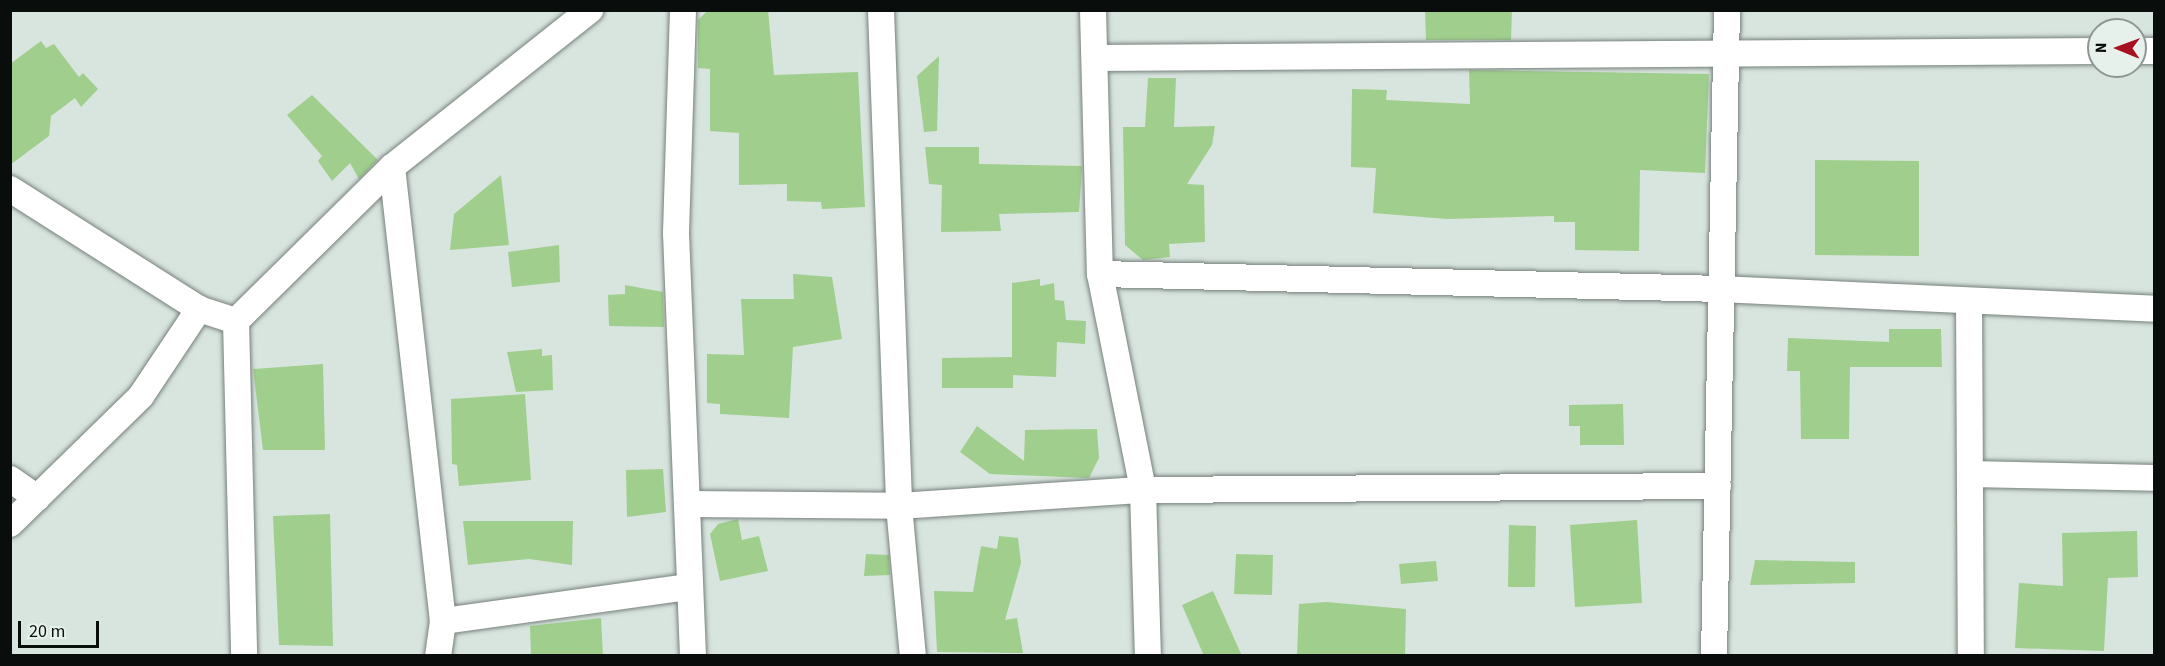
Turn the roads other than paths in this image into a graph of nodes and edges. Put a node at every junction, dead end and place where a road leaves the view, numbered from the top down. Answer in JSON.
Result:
{"nodes":[{"id":1,"x":590,"y":10,"type":"edge"},
{"id":2,"x":683,"y":10,"type":"edge"},
{"id":3,"x":881,"y":10,"type":"edge"},
{"id":4,"x":1093,"y":10,"type":"edge"},
{"id":5,"x":1726,"y":10,"type":"edge"},
{"id":6,"x":2087,"y":51,"type":"edge"},
{"id":7,"x":1726,"y":55,"type":"junction"},
{"id":8,"x":1096,"y":58,"type":"junction"},
{"id":9,"x":392,"y":167,"type":"junction"},
{"id":10,"x":10,"y":189,"type":"edge"},
{"id":11,"x":1100,"y":274,"type":"junction"},
{"id":12,"x":1721,"y":289,"type":"junction"},
{"id":13,"x":1969,"y":301,"type":"junction"},
{"id":14,"x":199,"y":309,"type":"junction"},
{"id":15,"x":2154,"y":309,"type":"edge"},
{"id":16,"x":236,"y":321,"type":"junction"},
{"id":17,"x":1970,"y":474,"type":"junction"},
{"id":18,"x":2154,"y":478,"type":"edge"},
{"id":19,"x":10,"y":479,"type":"edge"},
{"id":20,"x":1718,"y":486,"type":"junction"},
{"id":21,"x":1143,"y":490,"type":"junction"},
{"id":22,"x":37,"y":498,"type":"junction"},
{"id":23,"x":689,"y":504,"type":"junction"},
{"id":24,"x":899,"y":506,"type":"junction"},
{"id":25,"x":10,"y":524,"type":"edge"},
{"id":26,"x":689,"y":587,"type":"junction"},
{"id":27,"x":443,"y":621,"type":"junction"},
{"id":28,"x":244,"y":656,"type":"edge"},
{"id":29,"x":438,"y":656,"type":"edge"},
{"id":30,"x":693,"y":656,"type":"edge"},
{"id":31,"x":913,"y":656,"type":"edge"},
{"id":32,"x":1148,"y":656,"type":"edge"},
{"id":33,"x":1714,"y":656,"type":"edge"},
{"id":34,"x":1971,"y":656,"type":"edge"}],
"edges":[{"from":1,"to":9,"type":"street"},
{"from":2,"to":23,"type":"street"},
{"from":3,"to":24,"type":"street"},
{"from":4,"to":8,"type":"street"},
{"from":5,"to":7,"type":"street"},
{"from":6,"to":7,"type":"street"},
{"from":7,"to":8,"type":"street"},
{"from":7,"to":12,"type":"street"},
{"from":8,"to":11,"type":"street"},
{"from":9,"to":16,"type":"street"},
{"from":9,"to":27,"type":"street"},
{"from":10,"to":14,"type":"street"},
{"from":11,"to":12,"type":"street"},
{"from":11,"to":21,"type":"street"},
{"from":12,"to":13,"type":"street"},
{"from":12,"to":20,"type":"street"},
{"from":13,"to":15,"type":"street"},
{"from":13,"to":17,"type":"street"},
{"from":14,"to":16,"type":"street"},
{"from":14,"to":22,"type":"street"},
{"from":16,"to":28,"type":"street"},
{"from":17,"to":18,"type":"street"},
{"from":17,"to":34,"type":"street"},
{"from":19,"to":22,"type":"street"},
{"from":20,"to":21,"type":"street"},
{"from":20,"to":33,"type":"street"},
{"from":21,"to":24,"type":"street"},
{"from":21,"to":32,"type":"street"},
{"from":22,"to":25,"type":"street"},
{"from":23,"to":24,"type":"street"},
{"from":23,"to":26,"type":"street"},
{"from":24,"to":31,"type":"street"},
{"from":26,"to":27,"type":"street"},
{"from":26,"to":30,"type":"street"},
{"from":27,"to":29,"type":"street"}]}
